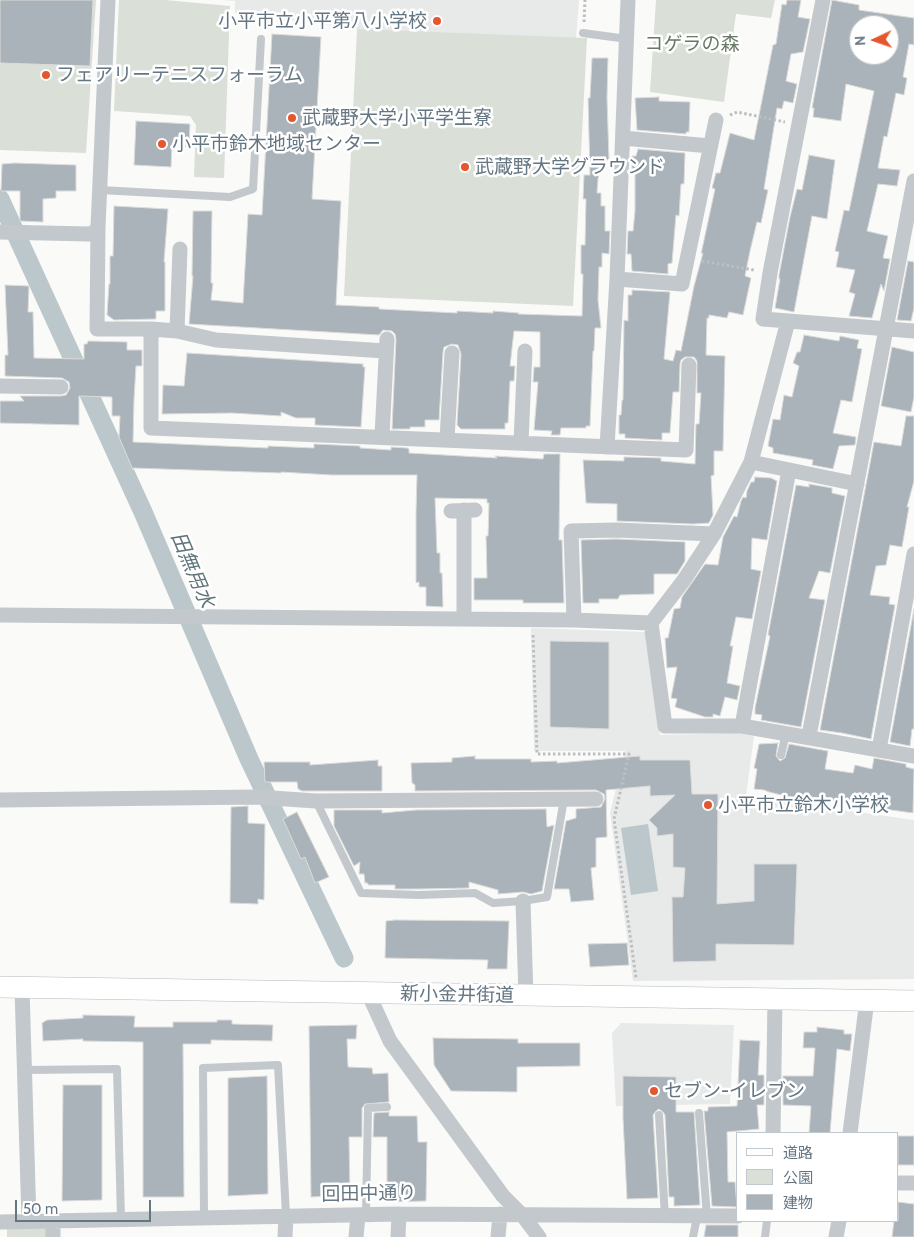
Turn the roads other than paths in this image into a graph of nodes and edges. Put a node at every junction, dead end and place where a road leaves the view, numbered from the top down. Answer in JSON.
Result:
{"nodes":[{"id":1,"x":108,"y":0,"type":"edge"},
{"id":2,"x":628,"y":0,"type":"edge"},
{"id":3,"x":823,"y":0,"type":"edge"},
{"id":4,"x":583,"y":33,"type":"road end"},
{"id":5,"x":262,"y":39,"type":"dead end"},
{"id":6,"x":627,"y":39,"type":"junction"},
{"id":7,"x":716,"y":120,"type":"road end"},
{"id":8,"x":623,"y":138,"type":"junction"},
{"id":9,"x":710,"y":146,"type":"junction"},
{"id":10,"x":914,"y":181,"type":"edge"},
{"id":11,"x":100,"y":190,"type":"junction"},
{"id":12,"x":98,"y":227,"type":"junction"},
{"id":13,"x":3,"y":232,"type":"edge"},
{"id":14,"x":180,"y":249,"type":"dead end"},
{"id":15,"x":617,"y":279,"type":"junction"},
{"id":16,"x":788,"y":321,"type":"junction"},
{"id":17,"x":151,"y":329,"type":"junction"},
{"id":18,"x":886,"y":330,"type":"junction"},
{"id":19,"x":176,"y":331,"type":"junction"},
{"id":20,"x":914,"y":331,"type":"edge"},
{"id":21,"x":525,"y":351,"type":"dead end"},
{"id":22,"x":452,"y":353,"type":"dead end"},
{"id":23,"x":689,"y":365,"type":"dead end"},
{"id":24,"x":0,"y":386,"type":"edge"},
{"id":25,"x":61,"y":387,"type":"dead end"},
{"id":26,"x":382,"y":436,"type":"junction"},
{"id":27,"x":447,"y":439,"type":"junction"},
{"id":28,"x":521,"y":442,"type":"junction"},
{"id":29,"x":607,"y":446,"type":"junction"},
{"id":30,"x":751,"y":462,"type":"junction"},
{"id":31,"x":789,"y":470,"type":"junction"},
{"id":32,"x":856,"y":484,"type":"junction"},
{"id":33,"x":463,"y":510,"type":"dead end"},
{"id":34,"x":714,"y":534,"type":"junction"},
{"id":35,"x":914,"y":554,"type":"edge"},
{"id":36,"x":0,"y":615,"type":"edge"},
{"id":37,"x":464,"y":619,"type":"junction"},
{"id":38,"x":574,"y":620,"type":"junction"},
{"id":39,"x":651,"y":624,"type":"junction"},
{"id":40,"x":742,"y":726,"type":"junction"},
{"id":41,"x":786,"y":733,"type":"junction"},
{"id":42,"x":809,"y":736,"type":"junction"},
{"id":43,"x":879,"y":750,"type":"junction"},
{"id":44,"x":781,"y":755,"type":"dead end"},
{"id":45,"x":914,"y":756,"type":"edge"},
{"id":46,"x":564,"y":799,"type":"junction"},
{"id":47,"x":596,"y":799,"type":"dead end"},
{"id":48,"x":0,"y":800,"type":"edge"},
{"id":49,"x":316,"y":801,"type":"junction"},
{"id":50,"x":523,"y":902,"type":"junction"},
{"id":51,"x":0,"y":988,"type":"edge"},
{"id":52,"x":22,"y":988,"type":"junction"},
{"id":53,"x":368,"y":994,"type":"junction"},
{"id":54,"x":526,"y":996,"type":"junction"},
{"id":55,"x":776,"y":999,"type":"junction"},
{"id":56,"x":867,"y":1000,"type":"junction"},
{"id":57,"x":914,"y":1001,"type":"edge"},
{"id":58,"x":24,"y":1070,"type":"junction"},
{"id":59,"x":388,"y":1108,"type":"dead end"},
{"id":60,"x":699,"y":1113,"type":"dead end"},
{"id":61,"x":659,"y":1115,"type":"dead end"},
{"id":62,"x":772,"y":1132,"type":"edge"},
{"id":63,"x":850,"y":1132,"type":"edge"},
{"id":64,"x":899,"y":1183,"type":"edge"},
{"id":65,"x":914,"y":1183,"type":"edge"},
{"id":66,"x":362,"y":1214,"type":"junction"},
{"id":67,"x":399,"y":1214,"type":"junction"},
{"id":68,"x":500,"y":1214,"type":"junction"},
{"id":69,"x":286,"y":1215,"type":"junction"},
{"id":70,"x":523,"y":1216,"type":"junction"},
{"id":71,"x":702,"y":1216,"type":"junction"},
{"id":72,"x":736,"y":1216,"type":"edge"},
{"id":73,"x":204,"y":1217,"type":"junction"},
{"id":74,"x":665,"y":1217,"type":"junction"},
{"id":75,"x":121,"y":1218,"type":"junction"},
{"id":76,"x":53,"y":1220,"type":"junction"},
{"id":77,"x":29,"y":1221,"type":"junction"},
{"id":78,"x":0,"y":1222,"type":"edge"},
{"id":79,"x":768,"y":1222,"type":"edge"},
{"id":80,"x":838,"y":1222,"type":"edge"},
{"id":81,"x":53,"y":1237,"type":"edge"},
{"id":82,"x":285,"y":1237,"type":"edge"},
{"id":83,"x":356,"y":1237,"type":"edge"},
{"id":84,"x":398,"y":1237,"type":"edge"},
{"id":85,"x":498,"y":1237,"type":"edge"},
{"id":86,"x":539,"y":1237,"type":"edge"},
{"id":87,"x":693,"y":1237,"type":"edge"},
{"id":88,"x":765,"y":1237,"type":"edge"},
{"id":89,"x":836,"y":1237,"type":"edge"}],
"edges":[{"from":1,"to":11,"type":"street"},
{"from":2,"to":6,"type":"street"},
{"from":3,"to":16,"type":"street"},
{"from":4,"to":6,"type":"lane"},
{"from":5,"to":11,"type":"lane"},
{"from":6,"to":8,"type":"street"},
{"from":7,"to":9,"type":"street"},
{"from":8,"to":9,"type":"street"},
{"from":8,"to":15,"type":"street"},
{"from":9,"to":15,"type":"street"},
{"from":10,"to":18,"type":"street"},
{"from":11,"to":12,"type":"street"},
{"from":12,"to":13,"type":"street"},
{"from":12,"to":17,"type":"street"},
{"from":14,"to":19,"type":"street"},
{"from":15,"to":29,"type":"street"},
{"from":16,"to":18,"type":"street"},
{"from":16,"to":30,"type":"street"},
{"from":17,"to":19,"type":"street"},
{"from":17,"to":26,"type":"street"},
{"from":18,"to":20,"type":"street"},
{"from":18,"to":32,"type":"street"},
{"from":19,"to":26,"type":"street"},
{"from":21,"to":28,"type":"street"},
{"from":22,"to":27,"type":"street"},
{"from":23,"to":29,"type":"street"},
{"from":24,"to":25,"type":"street"},
{"from":26,"to":27,"type":"street"},
{"from":27,"to":28,"type":"street"},
{"from":28,"to":29,"type":"street"},
{"from":30,"to":31,"type":"street"},
{"from":30,"to":34,"type":"street"},
{"from":31,"to":32,"type":"street"},
{"from":31,"to":40,"type":"street"},
{"from":32,"to":42,"type":"street"},
{"from":33,"to":37,"type":"street"},
{"from":34,"to":38,"type":"street"},
{"from":34,"to":39,"type":"street"},
{"from":35,"to":43,"type":"street"},
{"from":36,"to":37,"type":"street"},
{"from":37,"to":38,"type":"street"},
{"from":38,"to":39,"type":"street"},
{"from":39,"to":40,"type":"street"},
{"from":40,"to":41,"type":"street"},
{"from":41,"to":42,"type":"street"},
{"from":41,"to":44,"type":"lane"},
{"from":42,"to":43,"type":"street"},
{"from":43,"to":45,"type":"street"},
{"from":46,"to":47,"type":"street"},
{"from":46,"to":49,"type":"street"},
{"from":46,"to":50,"type":"lane"},
{"from":48,"to":49,"type":"street"},
{"from":49,"to":50,"type":"lane"},
{"from":50,"to":54,"type":"street"},
{"from":51,"to":52,"type":"main road","name":"新小金井街道"},
{"from":52,"to":53,"type":"main road","name":"新小金井街道"},
{"from":52,"to":58,"type":"street"},
{"from":53,"to":54,"type":"main road","name":"新小金井街道"},
{"from":53,"to":70,"type":"street"},
{"from":54,"to":55,"type":"main road","name":"新小金井街道"},
{"from":55,"to":56,"type":"main road","name":"新小金井街道"},
{"from":55,"to":62,"type":"street"},
{"from":56,"to":57,"type":"main road","name":"新小金井街道"},
{"from":56,"to":63,"type":"street"},
{"from":58,"to":75,"type":"lane"},
{"from":58,"to":77,"type":"street"},
{"from":59,"to":66,"type":"lane"},
{"from":60,"to":71,"type":"lane"},
{"from":61,"to":74,"type":"lane"},
{"from":64,"to":65,"type":"street"},
{"from":66,"to":67,"type":"street","name":"回田中通り"},
{"from":66,"to":69,"type":"street","name":"回田中通り"},
{"from":66,"to":83,"type":"street"},
{"from":67,"to":68,"type":"street","name":"回田中通り"},
{"from":67,"to":84,"type":"street"},
{"from":68,"to":70,"type":"street","name":"回田中通り"},
{"from":68,"to":85,"type":"street"},
{"from":69,"to":73,"type":"street","name":"回田中通り"},
{"from":69,"to":73,"type":"lane"},
{"from":69,"to":82,"type":"street"},
{"from":70,"to":74,"type":"street","name":"回田中通り"},
{"from":70,"to":86,"type":"street"},
{"from":71,"to":72,"type":"street","name":"回田中通り"},
{"from":71,"to":74,"type":"street","name":"回田中通り"},
{"from":71,"to":87,"type":"lane"},
{"from":73,"to":75,"type":"street","name":"回田中通り"},
{"from":75,"to":76,"type":"street","name":"回田中通り"},
{"from":76,"to":77,"type":"street","name":"回田中通り"},
{"from":76,"to":81,"type":"street"},
{"from":77,"to":78,"type":"street","name":"回田中通り"},
{"from":79,"to":88,"type":"lane"},
{"from":80,"to":89,"type":"street"}]}
